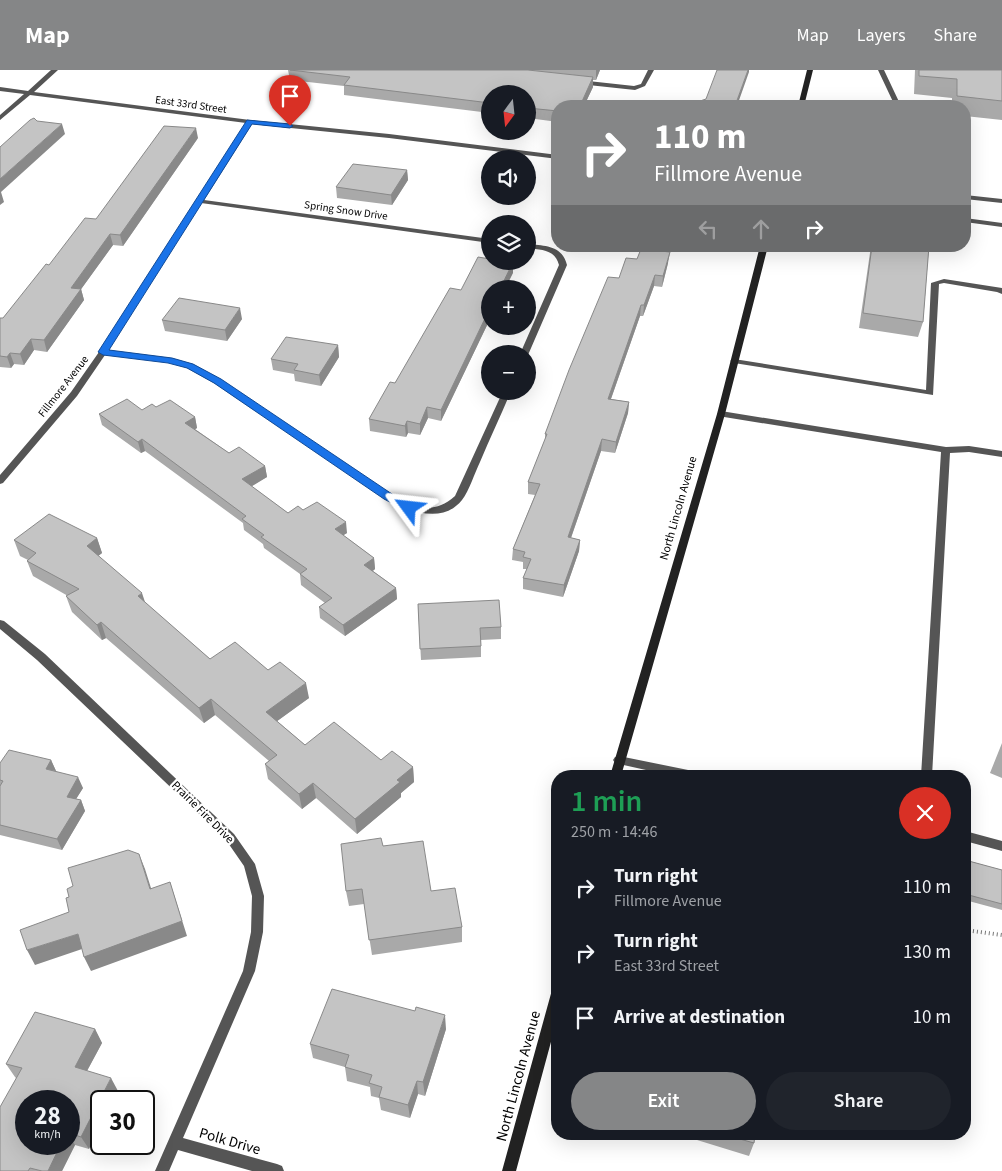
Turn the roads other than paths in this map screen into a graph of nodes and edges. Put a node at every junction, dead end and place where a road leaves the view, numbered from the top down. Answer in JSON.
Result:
{"nodes":[{"id":1,"x":55,"y":70,"type":"edge"},
{"id":2,"x":651,"y":70,"type":"edge"},
{"id":3,"x":810,"y":70,"type":"edge"},
{"id":4,"x":881,"y":70,"type":"edge"},
{"id":5,"x":569,"y":81,"type":"edge"},
{"id":6,"x":0,"y":89,"type":"edge"},
{"id":7,"x":29,"y":93,"type":"junction"},
{"id":8,"x":802,"y":100,"type":"edge"},
{"id":9,"x":895,"y":100,"type":"edge"},
{"id":10,"x":0,"y":118,"type":"edge"},
{"id":11,"x":250,"y":122,"type":"junction"},
{"id":12,"x":551,"y":156,"type":"edge"},
{"id":13,"x":971,"y":198,"type":"edge"},
{"id":14,"x":199,"y":201,"type":"junction"},
{"id":15,"x":1002,"y":201,"type":"edge"},
{"id":16,"x":971,"y":221,"type":"edge"},
{"id":17,"x":1002,"y":225,"type":"edge"},
{"id":18,"x":481,"y":240,"type":"edge"},
{"id":19,"x":536,"y":247,"type":"edge"},
{"id":20,"x":551,"y":249,"type":"edge"},
{"id":21,"x":555,"y":252,"type":"edge"},
{"id":22,"x":762,"y":252,"type":"edge"},
{"id":23,"x":1002,"y":292,"type":"edge"},
{"id":24,"x":528,"y":345,"type":"edge"},
{"id":25,"x":103,"y":352,"type":"junction"},
{"id":26,"x":734,"y":362,"type":"junction"},
{"id":27,"x":503,"y":400,"type":"edge"},
{"id":28,"x":721,"y":414,"type":"junction"},
{"id":29,"x":946,"y":450,"type":"junction"},
{"id":30,"x":1002,"y":454,"type":"edge"},
{"id":31,"x":0,"y":481,"type":"edge"},
{"id":32,"x":0,"y":624,"type":"edge"},
{"id":33,"x":619,"y":760,"type":"junction"},
{"id":34,"x":616,"y":770,"type":"edge"},
{"id":35,"x":665,"y":770,"type":"edge"},
{"id":36,"x":927,"y":770,"type":"edge"},
{"id":37,"x":971,"y":838,"type":"edge"},
{"id":38,"x":1002,"y":846,"type":"edge"},
{"id":39,"x":551,"y":1016,"type":"edge"},
{"id":40,"x":174,"y":1142,"type":"junction"},
{"id":41,"x":162,"y":1171,"type":"edge"},
{"id":42,"x":277,"y":1171,"type":"edge"},
{"id":43,"x":509,"y":1171,"type":"edge"}],
"edges":[{"from":1,"to":7,"type":"street"},
{"from":2,"to":5,"type":"street"},
{"from":3,"to":8,"type":"street"},
{"from":4,"to":9,"type":"street"},
{"from":6,"to":7,"type":"street","name":"East 33rd Street"},
{"from":7,"to":10,"type":"street"},
{"from":7,"to":11,"type":"street","name":"East 33rd Street"},
{"from":11,"to":12,"type":"street","name":"East 33rd Street"},
{"from":11,"to":14,"type":"street","name":"Fillmore Avenue"},
{"from":13,"to":15,"type":"street"},
{"from":14,"to":18,"type":"street","name":"Spring Snow Drive"},
{"from":14,"to":25,"type":"street","name":"Fillmore Avenue"},
{"from":16,"to":17,"type":"street"},
{"from":19,"to":20,"type":"street"},
{"from":21,"to":24,"type":"street"},
{"from":22,"to":26,"type":"street","name":"North Lincoln Avenue"},
{"from":23,"to":26,"type":"street"},
{"from":25,"to":27,"type":"street"},
{"from":25,"to":31,"type":"street","name":"Fillmore Avenue"},
{"from":26,"to":28,"type":"street","name":"North Lincoln Avenue"},
{"from":28,"to":29,"type":"street"},
{"from":28,"to":33,"type":"street","name":"North Lincoln Avenue"},
{"from":29,"to":30,"type":"street"},
{"from":29,"to":36,"type":"street"},
{"from":32,"to":40,"type":"street","name":"Prairie Fire Drive"},
{"from":33,"to":34,"type":"street","name":"North Lincoln Avenue"},
{"from":33,"to":35,"type":"street"},
{"from":37,"to":38,"type":"street"},
{"from":39,"to":43,"type":"street","name":"North Lincoln Avenue"},
{"from":40,"to":41,"type":"street","name":"Prairie Fire Drive"},
{"from":40,"to":42,"type":"street","name":"Polk Drive"}]}
